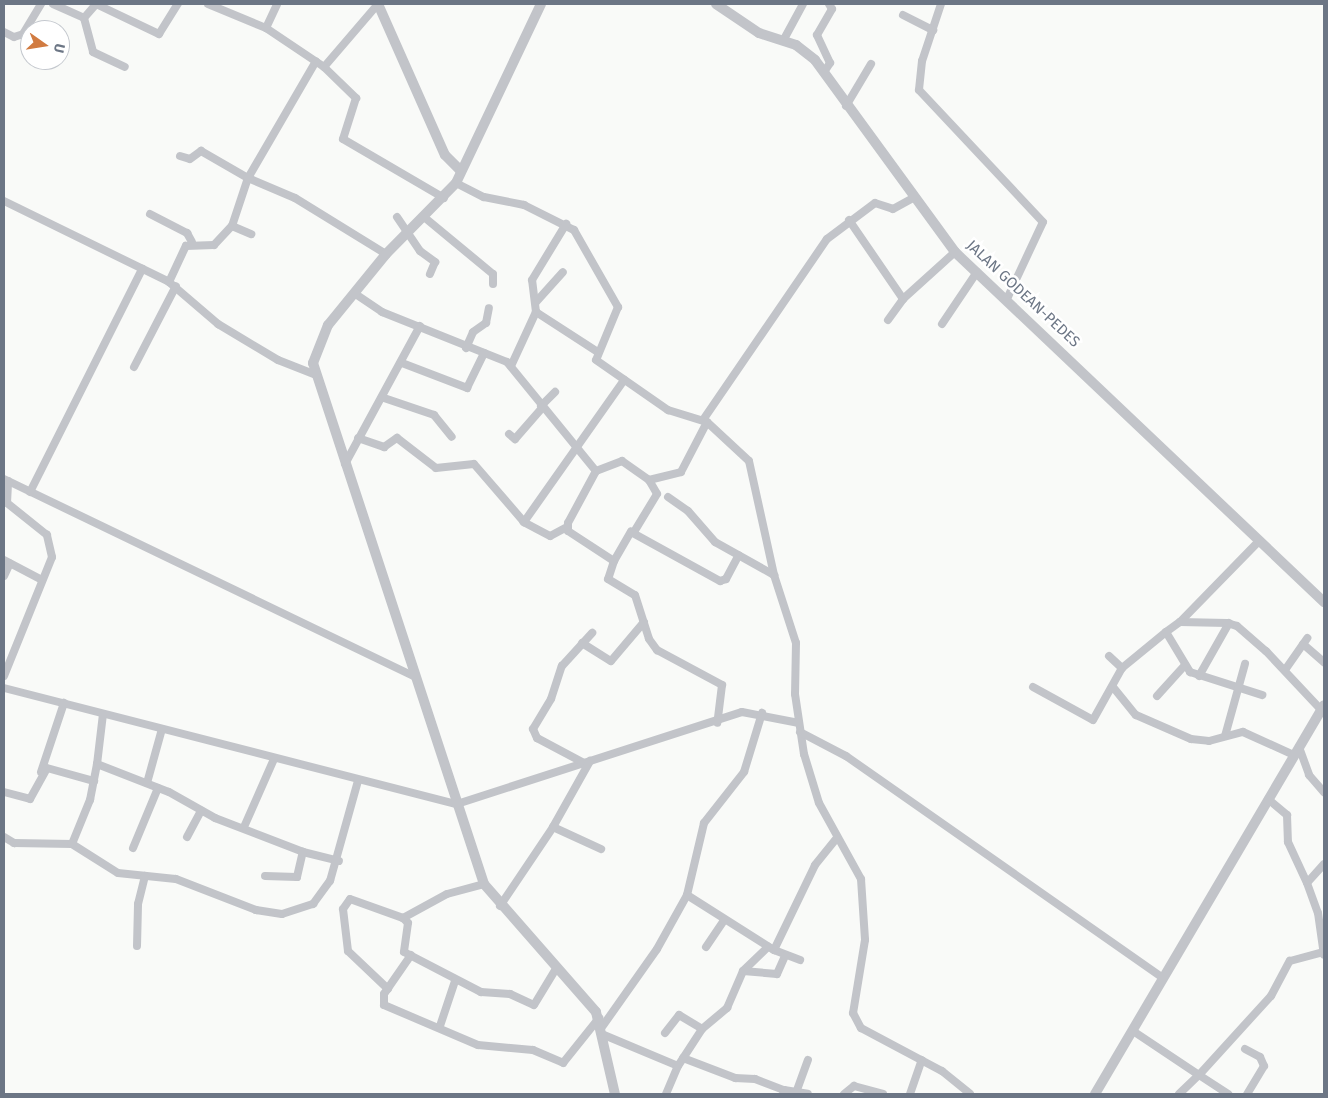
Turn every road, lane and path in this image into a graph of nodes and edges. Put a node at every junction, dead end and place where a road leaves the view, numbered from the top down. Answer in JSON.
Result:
{"nodes":[{"id":1,"x":41,"y":4,"type":"edge"},
{"id":2,"x":53,"y":4,"type":"edge"},
{"id":3,"x":96,"y":4,"type":"edge"},
{"id":4,"x":178,"y":4,"type":"edge"},
{"id":5,"x":208,"y":4,"type":"edge"},
{"id":6,"x":277,"y":4,"type":"edge"},
{"id":7,"x":378,"y":4,"type":"edge"},
{"id":8,"x":541,"y":4,"type":"edge"},
{"id":9,"x":716,"y":4,"type":"edge"},
{"id":10,"x":803,"y":4,"type":"edge"},
{"id":11,"x":829,"y":4,"type":"edge"},
{"id":12,"x":941,"y":4,"type":"edge"},
{"id":13,"x":903,"y":15,"type":"dead end"},
{"id":14,"x":84,"y":18,"type":"junction"},
{"id":15,"x":266,"y":28,"type":"junction"},
{"id":16,"x":932,"y":30,"type":"junction"},
{"id":17,"x":4,"y":32,"type":"edge"},
{"id":18,"x":783,"y":40,"type":"junction"},
{"id":19,"x":316,"y":61,"type":"junction"},
{"id":20,"x":871,"y":64,"type":"dead end"},
{"id":21,"x":324,"y":67,"type":"junction"},
{"id":22,"x":126,"y":68,"type":"dead end"},
{"id":23,"x":824,"y":72,"type":"junction"},
{"id":24,"x":846,"y":106,"type":"junction"},
{"id":25,"x":180,"y":156,"type":"dead end"},
{"id":26,"x":460,"y":170,"type":"junction"},
{"id":27,"x":248,"y":178,"type":"junction"},
{"id":28,"x":456,"y":183,"type":"junction"},
{"id":29,"x":915,"y":197,"type":"junction"},
{"id":30,"x":444,"y":198,"type":"junction"},
{"id":31,"x":4,"y":200,"type":"edge"},
{"id":32,"x":150,"y":214,"type":"dead end"},
{"id":33,"x":397,"y":217,"type":"dead end"},
{"id":34,"x":424,"y":217,"type":"junction"},
{"id":35,"x":849,"y":220,"type":"junction"},
{"id":36,"x":566,"y":224,"type":"junction"},
{"id":37,"x":232,"y":226,"type":"junction"},
{"id":38,"x":407,"y":233,"type":"junction"},
{"id":39,"x":251,"y":234,"type":"dead end"},
{"id":40,"x":192,"y":242,"type":"junction"},
{"id":41,"x":955,"y":252,"type":"junction"},
{"id":42,"x":386,"y":254,"type":"junction"},
{"id":43,"x":142,"y":269,"type":"junction"},
{"id":44,"x":563,"y":272,"type":"dead end"},
{"id":45,"x":977,"y":272,"type":"junction"},
{"id":46,"x":430,"y":274,"type":"dead end"},
{"id":47,"x":169,"y":282,"type":"junction"},
{"id":48,"x":492,"y":284,"type":"dead end"},
{"id":49,"x":176,"y":286,"type":"junction"},
{"id":50,"x":354,"y":293,"type":"junction"},
{"id":51,"x":1008,"y":299,"type":"junction"},
{"id":52,"x":903,"y":300,"type":"junction"},
{"id":53,"x":536,"y":302,"type":"junction"},
{"id":54,"x":489,"y":308,"type":"dead end"},
{"id":55,"x":536,"y":312,"type":"junction"},
{"id":56,"x":888,"y":320,"type":"dead end"},
{"id":57,"x":942,"y":324,"type":"dead end"},
{"id":58,"x":420,"y":326,"type":"junction"},
{"id":59,"x":466,"y":348,"type":"junction"},
{"id":60,"x":596,"y":351,"type":"junction"},
{"id":61,"x":484,"y":353,"type":"junction"},
{"id":62,"x":402,"y":363,"type":"junction"},
{"id":63,"x":511,"y":366,"type":"junction"},
{"id":64,"x":134,"y":367,"type":"dead end"},
{"id":65,"x":316,"y":375,"type":"junction"},
{"id":66,"x":624,"y":380,"type":"junction"},
{"id":67,"x":555,"y":392,"type":"dead end"},
{"id":68,"x":384,"y":398,"type":"junction"},
{"id":69,"x":541,"y":407,"type":"junction"},
{"id":70,"x":705,"y":421,"type":"junction"},
{"id":71,"x":509,"y":434,"type":"dead end"},
{"id":72,"x":452,"y":437,"type":"dead end"},
{"id":73,"x":358,"y":438,"type":"junction"},
{"id":74,"x":576,"y":449,"type":"junction"},
{"id":75,"x":345,"y":464,"type":"junction"},
{"id":76,"x":596,"y":472,"type":"junction"},
{"id":77,"x":6,"y":480,"type":"edge"},
{"id":78,"x":649,"y":480,"type":"junction"},
{"id":79,"x":30,"y":492,"type":"junction"},
{"id":80,"x":668,"y":497,"type":"dead end"},
{"id":81,"x":524,"y":522,"type":"junction"},
{"id":82,"x":567,"y":527,"type":"junction"},
{"id":83,"x":634,"y":532,"type":"junction"},
{"id":84,"x":1259,"y":541,"type":"junction"},
{"id":85,"x":739,"y":555,"type":"junction"},
{"id":86,"x":614,"y":561,"type":"junction"},
{"id":87,"x":7,"y":562,"type":"edge"},
{"id":88,"x":4,"y":576,"type":"edge"},
{"id":89,"x":774,"y":576,"type":"junction"},
{"id":90,"x":42,"y":580,"type":"junction"},
{"id":91,"x":1324,"y":602,"type":"edge"},
{"id":92,"x":644,"y":622,"type":"junction"},
{"id":93,"x":1180,"y":622,"type":"junction"},
{"id":94,"x":1229,"y":623,"type":"junction"},
{"id":95,"x":1166,"y":632,"type":"junction"},
{"id":96,"x":592,"y":633,"type":"dead end"},
{"id":97,"x":582,"y":643,"type":"junction"},
{"id":98,"x":1109,"y":656,"type":"dead end"},
{"id":99,"x":1324,"y":662,"type":"edge"},
{"id":100,"x":1245,"y":664,"type":"dead end"},
{"id":101,"x":1185,"y":665,"type":"junction"},
{"id":102,"x":1122,"y":668,"type":"junction"},
{"id":103,"x":1285,"y":670,"type":"junction"},
{"id":104,"x":4,"y":676,"type":"edge"},
{"id":105,"x":1199,"y":676,"type":"junction"},
{"id":106,"x":415,"y":677,"type":"junction"},
{"id":107,"x":1034,"y":687,"type":"dead end"},
{"id":108,"x":1113,"y":687,"type":"junction"},
{"id":109,"x":1238,"y":687,"type":"junction"},
{"id":110,"x":4,"y":688,"type":"edge"},
{"id":111,"x":1262,"y":695,"type":"dead end"},
{"id":112,"x":1157,"y":696,"type":"dead end"},
{"id":113,"x":64,"y":703,"type":"junction"},
{"id":114,"x":1323,"y":709,"type":"edge"},
{"id":115,"x":762,"y":713,"type":"junction"},
{"id":116,"x":103,"y":714,"type":"junction"},
{"id":117,"x":717,"y":722,"type":"junction"},
{"id":118,"x":799,"y":723,"type":"junction"},
{"id":119,"x":162,"y":729,"type":"junction"},
{"id":120,"x":800,"y":732,"type":"junction"},
{"id":121,"x":1225,"y":736,"type":"junction"},
{"id":122,"x":1296,"y":751,"type":"junction"},
{"id":123,"x":274,"y":759,"type":"junction"},
{"id":124,"x":587,"y":762,"type":"junction"},
{"id":125,"x":96,"y":764,"type":"junction"},
{"id":126,"x":41,"y":772,"type":"junction"},
{"id":127,"x":94,"y":781,"type":"junction"},
{"id":128,"x":358,"y":781,"type":"junction"},
{"id":129,"x":148,"y":783,"type":"junction"},
{"id":130,"x":158,"y":788,"type":"junction"},
{"id":131,"x":4,"y":792,"type":"edge"},
{"id":132,"x":1324,"y":792,"type":"edge"},
{"id":133,"x":1268,"y":799,"type":"junction"},
{"id":134,"x":457,"y":804,"type":"junction"},
{"id":135,"x":202,"y":811,"type":"junction"},
{"id":136,"x":244,"y":827,"type":"junction"},
{"id":137,"x":553,"y":827,"type":"junction"},
{"id":138,"x":4,"y":837,"type":"edge"},
{"id":139,"x":187,"y":837,"type":"dead end"},
{"id":140,"x":836,"y":839,"type":"junction"},
{"id":141,"x":72,"y":844,"type":"junction"},
{"id":142,"x":133,"y":848,"type":"dead end"},
{"id":143,"x":601,"y":849,"type":"dead end"},
{"id":144,"x":303,"y":852,"type":"junction"},
{"id":145,"x":339,"y":861,"type":"junction"},
{"id":146,"x":1324,"y":864,"type":"edge"},
{"id":147,"x":145,"y":876,"type":"junction"},
{"id":148,"x":265,"y":876,"type":"dead end"},
{"id":149,"x":1307,"y":883,"type":"junction"},
{"id":150,"x":484,"y":884,"type":"junction"},
{"id":151,"x":687,"y":895,"type":"junction"},
{"id":152,"x":500,"y":906,"type":"junction"},
{"id":153,"x":404,"y":918,"type":"junction"},
{"id":154,"x":724,"y":920,"type":"junction"},
{"id":155,"x":1322,"y":921,"type":"edge"},
{"id":156,"x":137,"y":946,"type":"dead end"},
{"id":157,"x":706,"y":947,"type":"dead end"},
{"id":158,"x":771,"y":949,"type":"junction"},
{"id":159,"x":1324,"y":954,"type":"edge"},
{"id":160,"x":411,"y":955,"type":"junction"},
{"id":161,"x":785,"y":956,"type":"junction"},
{"id":162,"x":800,"y":960,"type":"dead end"},
{"id":163,"x":557,"y":967,"type":"junction"},
{"id":164,"x":743,"y":971,"type":"junction"},
{"id":165,"x":1164,"y":978,"type":"junction"},
{"id":166,"x":455,"y":981,"type":"junction"},
{"id":167,"x":388,"y":989,"type":"junction"},
{"id":168,"x":440,"y":1026,"type":"junction"},
{"id":169,"x":602,"y":1027,"type":"junction"},
{"id":170,"x":702,"y":1029,"type":"junction"},
{"id":171,"x":1133,"y":1031,"type":"junction"},
{"id":172,"x":665,"y":1033,"type":"dead end"},
{"id":173,"x":1245,"y":1049,"type":"dead end"},
{"id":174,"x":683,"y":1058,"type":"junction"},
{"id":175,"x":808,"y":1060,"type":"dead end"},
{"id":176,"x":922,"y":1060,"type":"junction"},
{"id":177,"x":678,"y":1066,"type":"junction"},
{"id":178,"x":1199,"y":1075,"type":"junction"},
{"id":179,"x":797,"y":1090,"type":"junction"},
{"id":180,"x":783,"y":1092,"type":"edge"},
{"id":181,"x":965,"y":1092,"type":"edge"},
{"id":182,"x":615,"y":1094,"type":"edge"},
{"id":183,"x":666,"y":1094,"type":"edge"},
{"id":184,"x":808,"y":1094,"type":"edge"},
{"id":185,"x":844,"y":1094,"type":"edge"},
{"id":186,"x":883,"y":1094,"type":"edge"},
{"id":187,"x":910,"y":1094,"type":"edge"},
{"id":188,"x":1095,"y":1094,"type":"edge"},
{"id":189,"x":1179,"y":1094,"type":"edge"},
{"id":190,"x":1228,"y":1094,"type":"edge"},
{"id":191,"x":1247,"y":1094,"type":"edge"}],
"edges":[{"from":1,"to":17,"type":"street"},
{"from":2,"to":14,"type":"street"},
{"from":3,"to":4,"type":"street"},
{"from":3,"to":14,"type":"street"},
{"from":5,"to":15,"type":"street"},
{"from":6,"to":15,"type":"street"},
{"from":7,"to":21,"type":"street"},
{"from":7,"to":26,"type":"street"},
{"from":8,"to":26,"type":"street"},
{"from":9,"to":18,"type":"street","name":"JALAN GODEAN-PEDES"},
{"from":10,"to":18,"type":"street"},
{"from":11,"to":23,"type":"street"},
{"from":12,"to":16,"type":"street"},
{"from":13,"to":16,"type":"street"},
{"from":14,"to":22,"type":"street"},
{"from":15,"to":19,"type":"street"},
{"from":16,"to":51,"type":"street"},
{"from":18,"to":23,"type":"street","name":"JALAN GODEAN-PEDES"},
{"from":19,"to":21,"type":"street"},
{"from":19,"to":27,"type":"street"},
{"from":20,"to":24,"type":"street"},
{"from":21,"to":30,"type":"street"},
{"from":23,"to":24,"type":"street","name":"JALAN GODEAN-PEDES"},
{"from":24,"to":29,"type":"street","name":"JALAN GODEAN-PEDES"},
{"from":25,"to":27,"type":"street"},
{"from":26,"to":28,"type":"street"},
{"from":27,"to":37,"type":"street"},
{"from":27,"to":42,"type":"street"},
{"from":28,"to":30,"type":"street"},
{"from":28,"to":36,"type":"street"},
{"from":29,"to":35,"type":"street"},
{"from":29,"to":41,"type":"street","name":"JALAN GODEAN-PEDES"},
{"from":30,"to":34,"type":"street"},
{"from":31,"to":43,"type":"street"},
{"from":32,"to":40,"type":"street"},
{"from":33,"to":38,"type":"street"},
{"from":34,"to":38,"type":"street"},
{"from":34,"to":48,"type":"street"},
{"from":35,"to":52,"type":"street"},
{"from":35,"to":70,"type":"street"},
{"from":36,"to":53,"type":"street"},
{"from":36,"to":60,"type":"street"},
{"from":37,"to":39,"type":"street"},
{"from":37,"to":40,"type":"street"},
{"from":38,"to":42,"type":"street"},
{"from":38,"to":46,"type":"street"},
{"from":40,"to":47,"type":"street"},
{"from":41,"to":45,"type":"street","name":"JALAN GODEAN-PEDES"},
{"from":41,"to":52,"type":"street"},
{"from":42,"to":50,"type":"street"},
{"from":43,"to":47,"type":"street"},
{"from":43,"to":79,"type":"street"},
{"from":44,"to":53,"type":"street"},
{"from":45,"to":51,"type":"street","name":"JALAN GODEAN-PEDES"},
{"from":45,"to":57,"type":"street"},
{"from":47,"to":49,"type":"street"},
{"from":49,"to":64,"type":"street"},
{"from":49,"to":65,"type":"street"},
{"from":50,"to":58,"type":"street"},
{"from":50,"to":65,"type":"street"},
{"from":51,"to":84,"type":"street","name":"JALAN GODEAN-PEDES"},
{"from":52,"to":56,"type":"street"},
{"from":53,"to":55,"type":"street"},
{"from":54,"to":59,"type":"street"},
{"from":55,"to":60,"type":"street"},
{"from":55,"to":63,"type":"street"},
{"from":58,"to":59,"type":"street"},
{"from":58,"to":62,"type":"street"},
{"from":59,"to":61,"type":"street"},
{"from":60,"to":66,"type":"street"},
{"from":61,"to":62,"type":"street"},
{"from":61,"to":63,"type":"street"},
{"from":62,"to":68,"type":"street"},
{"from":63,"to":69,"type":"street"},
{"from":65,"to":75,"type":"street"},
{"from":66,"to":70,"type":"street"},
{"from":66,"to":74,"type":"street"},
{"from":67,"to":69,"type":"street"},
{"from":68,"to":72,"type":"street"},
{"from":68,"to":73,"type":"street"},
{"from":69,"to":71,"type":"street"},
{"from":69,"to":74,"type":"street"},
{"from":70,"to":78,"type":"street"},
{"from":70,"to":89,"type":"street"},
{"from":73,"to":75,"type":"street"},
{"from":73,"to":81,"type":"street"},
{"from":74,"to":76,"type":"street"},
{"from":74,"to":81,"type":"street"},
{"from":75,"to":106,"type":"street"},
{"from":76,"to":78,"type":"street"},
{"from":76,"to":82,"type":"street"},
{"from":77,"to":79,"type":"street"},
{"from":77,"to":90,"type":"street"},
{"from":78,"to":83,"type":"street"},
{"from":79,"to":106,"type":"street"},
{"from":80,"to":85,"type":"street"},
{"from":81,"to":82,"type":"street"},
{"from":82,"to":86,"type":"street"},
{"from":83,"to":85,"type":"street"},
{"from":83,"to":86,"type":"street"},
{"from":84,"to":91,"type":"street","name":"JALAN GODEAN-PEDES"},
{"from":84,"to":93,"type":"street"},
{"from":85,"to":89,"type":"street"},
{"from":86,"to":92,"type":"street"},
{"from":87,"to":88,"type":"street"},
{"from":87,"to":90,"type":"street"},
{"from":89,"to":118,"type":"street"},
{"from":90,"to":104,"type":"street"},
{"from":92,"to":97,"type":"street"},
{"from":92,"to":117,"type":"street"},
{"from":93,"to":94,"type":"street"},
{"from":93,"to":95,"type":"street"},
{"from":94,"to":103,"type":"street"},
{"from":94,"to":105,"type":"street"},
{"from":95,"to":101,"type":"street"},
{"from":95,"to":102,"type":"street"},
{"from":96,"to":97,"type":"street"},
{"from":97,"to":124,"type":"street"},
{"from":98,"to":102,"type":"street"},
{"from":99,"to":103,"type":"street"},
{"from":100,"to":109,"type":"street"},
{"from":101,"to":105,"type":"street"},
{"from":101,"to":112,"type":"street"},
{"from":102,"to":108,"type":"street"},
{"from":103,"to":114,"type":"street"},
{"from":105,"to":109,"type":"street"},
{"from":106,"to":134,"type":"street"},
{"from":107,"to":108,"type":"street"},
{"from":108,"to":121,"type":"street"},
{"from":109,"to":111,"type":"street"},
{"from":109,"to":121,"type":"street"},
{"from":110,"to":113,"type":"street"},
{"from":113,"to":116,"type":"street"},
{"from":113,"to":126,"type":"street"},
{"from":114,"to":122,"type":"street"},
{"from":115,"to":117,"type":"street"},
{"from":115,"to":118,"type":"street"},
{"from":115,"to":151,"type":"street"},
{"from":116,"to":119,"type":"street"},
{"from":116,"to":125,"type":"street"},
{"from":117,"to":124,"type":"street"},
{"from":118,"to":120,"type":"street"},
{"from":119,"to":123,"type":"street"},
{"from":119,"to":129,"type":"street"},
{"from":120,"to":140,"type":"street"},
{"from":120,"to":165,"type":"street"},
{"from":121,"to":122,"type":"street"},
{"from":122,"to":132,"type":"street"},
{"from":122,"to":133,"type":"street"},
{"from":123,"to":128,"type":"street"},
{"from":123,"to":136,"type":"street"},
{"from":124,"to":134,"type":"street"},
{"from":124,"to":137,"type":"street"},
{"from":125,"to":127,"type":"street"},
{"from":125,"to":129,"type":"street"},
{"from":126,"to":127,"type":"street"},
{"from":126,"to":131,"type":"street"},
{"from":127,"to":141,"type":"street"},
{"from":128,"to":134,"type":"street"},
{"from":128,"to":145,"type":"street"},
{"from":129,"to":130,"type":"street"},
{"from":130,"to":135,"type":"street"},
{"from":130,"to":142,"type":"street"},
{"from":133,"to":149,"type":"street"},
{"from":133,"to":165,"type":"street"},
{"from":134,"to":150,"type":"street"},
{"from":135,"to":136,"type":"street"},
{"from":135,"to":139,"type":"street"},
{"from":136,"to":144,"type":"street"},
{"from":137,"to":143,"type":"street"},
{"from":137,"to":152,"type":"street"},
{"from":138,"to":141,"type":"street"},
{"from":140,"to":158,"type":"street"},
{"from":140,"to":176,"type":"street"},
{"from":141,"to":147,"type":"street"},
{"from":144,"to":145,"type":"street"},
{"from":144,"to":148,"type":"street"},
{"from":145,"to":147,"type":"street"},
{"from":146,"to":149,"type":"street"},
{"from":147,"to":156,"type":"street"},
{"from":149,"to":155,"type":"street"},
{"from":150,"to":152,"type":"street"},
{"from":150,"to":153,"type":"street"},
{"from":151,"to":154,"type":"street"},
{"from":151,"to":169,"type":"street"},
{"from":152,"to":163,"type":"street"},
{"from":153,"to":160,"type":"street"},
{"from":153,"to":167,"type":"street"},
{"from":154,"to":157,"type":"street"},
{"from":154,"to":158,"type":"street"},
{"from":155,"to":159,"type":"street"},
{"from":158,"to":161,"type":"street"},
{"from":158,"to":164,"type":"street"},
{"from":159,"to":178,"type":"street"},
{"from":160,"to":166,"type":"street"},
{"from":160,"to":167,"type":"street"},
{"from":161,"to":162,"type":"street"},
{"from":161,"to":164,"type":"street"},
{"from":163,"to":166,"type":"street"},
{"from":163,"to":169,"type":"street"},
{"from":164,"to":170,"type":"street"},
{"from":165,"to":171,"type":"street"},
{"from":166,"to":168,"type":"street"},
{"from":167,"to":168,"type":"street"},
{"from":168,"to":169,"type":"street"},
{"from":169,"to":177,"type":"street"},
{"from":169,"to":182,"type":"street"},
{"from":170,"to":172,"type":"street"},
{"from":170,"to":174,"type":"street"},
{"from":171,"to":178,"type":"street"},
{"from":171,"to":188,"type":"street"},
{"from":173,"to":191,"type":"street"},
{"from":174,"to":177,"type":"street"},
{"from":174,"to":180,"type":"street"},
{"from":175,"to":179,"type":"street"},
{"from":176,"to":181,"type":"street"},
{"from":176,"to":187,"type":"street"},
{"from":177,"to":183,"type":"street"},
{"from":178,"to":189,"type":"street"},
{"from":178,"to":190,"type":"street"},
{"from":179,"to":180,"type":"street"},
{"from":179,"to":184,"type":"street"},
{"from":185,"to":186,"type":"street"}]}
